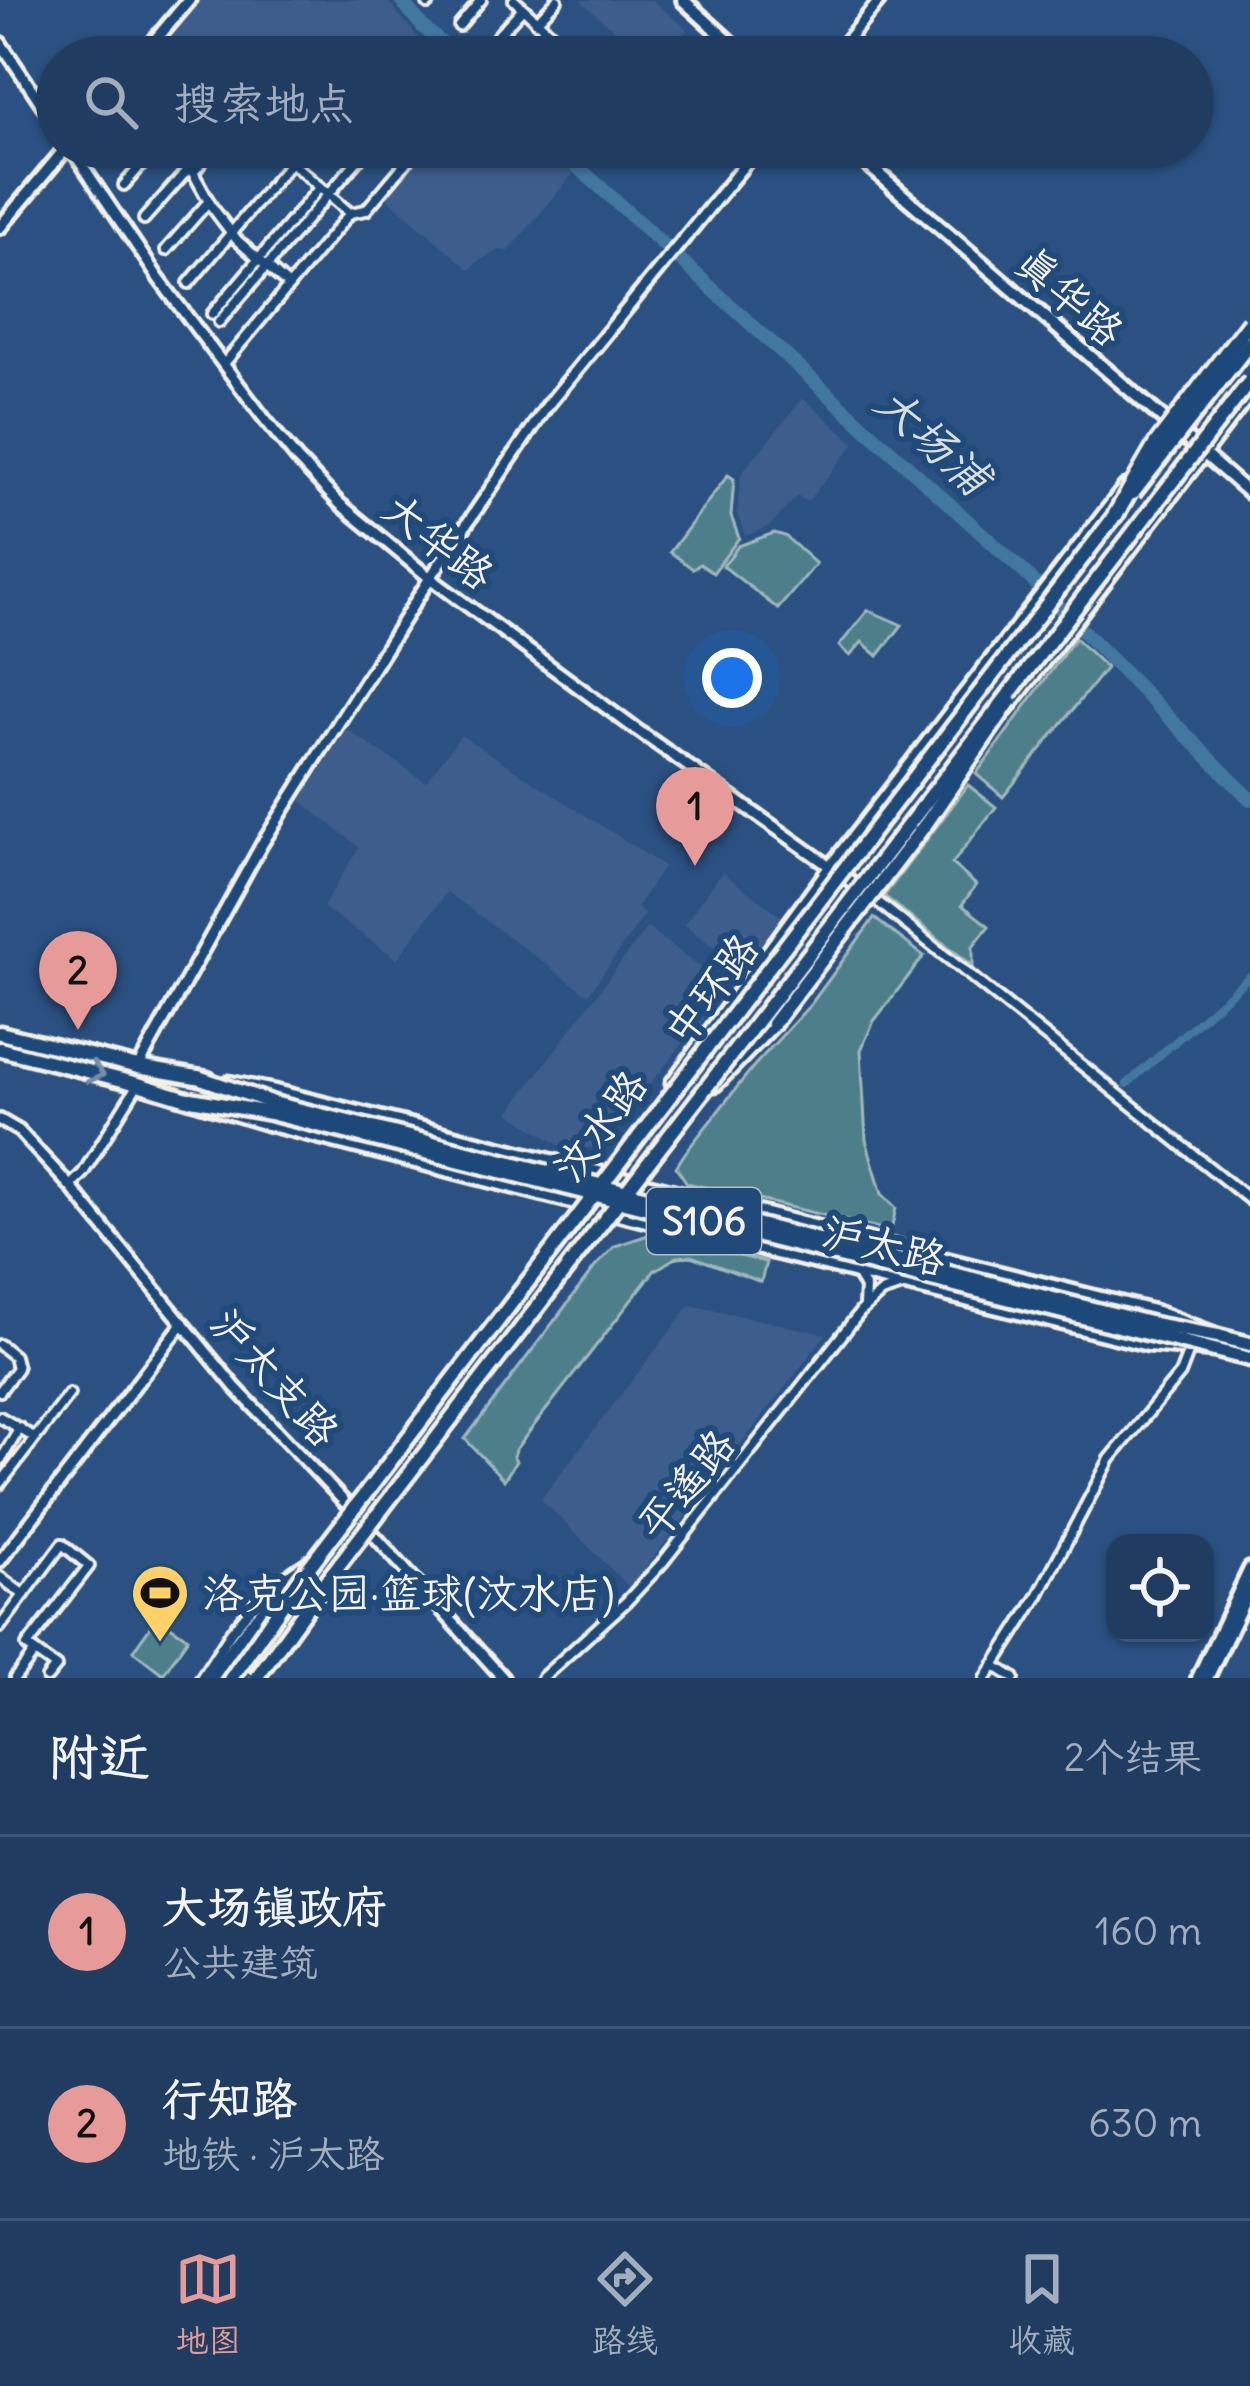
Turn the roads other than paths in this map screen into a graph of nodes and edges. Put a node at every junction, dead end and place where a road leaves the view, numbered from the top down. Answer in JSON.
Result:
{"nodes":[{"id":1,"x":189,"y":0,"type":"edge"},
{"id":2,"x":481,"y":0,"type":"edge"},
{"id":3,"x":514,"y":0,"type":"edge"},
{"id":4,"x":557,"y":0,"type":"edge"},
{"id":5,"x":683,"y":0,"type":"edge"},
{"id":6,"x":880,"y":0,"type":"edge"},
{"id":7,"x":523,"y":9,"type":"junction"},
{"id":8,"x":459,"y":26,"type":"dead end"},
{"id":9,"x":540,"y":26,"type":"junction"},
{"id":10,"x":159,"y":36,"type":"edge"},
{"id":11,"x":498,"y":36,"type":"edge"},
{"id":12,"x":534,"y":36,"type":"edge"},
{"id":13,"x":552,"y":36,"type":"edge"},
{"id":14,"x":723,"y":36,"type":"edge"},
{"id":15,"x":850,"y":36,"type":"edge"},
{"id":16,"x":0,"y":42,"type":"edge"},
{"id":17,"x":36,"y":96,"type":"edge"},
{"id":18,"x":50,"y":168,"type":"edge"},
{"id":19,"x":82,"y":168,"type":"edge"},
{"id":20,"x":139,"y":168,"type":"edge"},
{"id":21,"x":286,"y":168,"type":"edge"},
{"id":22,"x":298,"y":168,"type":"edge"},
{"id":23,"x":347,"y":168,"type":"edge"},
{"id":24,"x":402,"y":168,"type":"edge"},
{"id":25,"x":742,"y":168,"type":"edge"},
{"id":26,"x":871,"y":168,"type":"edge"},
{"id":27,"x":191,"y":170,"type":"joint"},
{"id":28,"x":124,"y":185,"type":"dead end"},
{"id":29,"x":324,"y":190,"type":"junction"},
{"id":30,"x":208,"y":201,"type":"junction"},
{"id":31,"x":350,"y":213,"type":"junction"},
{"id":32,"x":144,"y":219,"type":"dead end"},
{"id":33,"x":0,"y":227,"type":"edge"},
{"id":34,"x":231,"y":232,"type":"junction"},
{"id":35,"x":166,"y":250,"type":"dead end"},
{"id":36,"x":262,"y":262,"type":"junction"},
{"id":37,"x":190,"y":283,"type":"dead end"},
{"id":38,"x":290,"y":286,"type":"junction"},
{"id":39,"x":215,"y":318,"type":"dead end"},
{"id":40,"x":1250,"y":326,"type":"edge"},
{"id":41,"x":1250,"y":343,"type":"edge"},
{"id":42,"x":228,"y":359,"type":"dead end"},
{"id":43,"x":1250,"y":381,"type":"edge"},
{"id":44,"x":1250,"y":392,"type":"edge"},
{"id":45,"x":1172,"y":428,"type":"junction"},
{"id":46,"x":1204,"y":454,"type":"junction"},
{"id":47,"x":1250,"y":494,"type":"edge"},
{"id":48,"x":1116,"y":514,"type":"junction"},
{"id":49,"x":430,"y":578,"type":"junction"},
{"id":50,"x":1061,"y":624,"type":"junction"},
{"id":51,"x":832,"y":866,"type":"junction"},
{"id":52,"x":862,"y":889,"type":"junction"},
{"id":53,"x":0,"y":1033,"type":"edge"},
{"id":54,"x":0,"y":1049,"type":"edge"},
{"id":55,"x":138,"y":1067,"type":"junction"},
{"id":56,"x":198,"y":1077,"type":"junction"},
{"id":57,"x":138,"y":1084,"type":"junction"},
{"id":58,"x":706,"y":1094,"type":"junction"},
{"id":59,"x":191,"y":1099,"type":"junction"},
{"id":60,"x":0,"y":1120,"type":"edge"},
{"id":61,"x":605,"y":1175,"type":"junction"},
{"id":62,"x":635,"y":1184,"type":"junction"},
{"id":63,"x":70,"y":1186,"type":"junction"},
{"id":64,"x":1250,"y":1200,"type":"edge"},
{"id":65,"x":600,"y":1208,"type":"junction"},
{"id":66,"x":853,"y":1271,"type":"junction"},
{"id":67,"x":910,"y":1285,"type":"junction"},
{"id":68,"x":530,"y":1294,"type":"junction"},
{"id":69,"x":861,"y":1311,"type":"junction"},
{"id":70,"x":498,"y":1316,"type":"junction"},
{"id":71,"x":183,"y":1323,"type":"junction"},
{"id":72,"x":1216,"y":1343,"type":"junction"},
{"id":73,"x":1250,"y":1344,"type":"edge"},
{"id":74,"x":0,"y":1345,"type":"edge"},
{"id":75,"x":1190,"y":1348,"type":"junction"},
{"id":76,"x":1250,"y":1359,"type":"edge"},
{"id":77,"x":458,"y":1368,"type":"junction"},
{"id":78,"x":0,"y":1390,"type":"edge"},
{"id":79,"x":69,"y":1394,"type":"dead end"},
{"id":80,"x":449,"y":1400,"type":"junction"},
{"id":81,"x":0,"y":1417,"type":"edge"},
{"id":82,"x":20,"y":1428,"type":"junction"},
{"id":83,"x":35,"y":1438,"type":"junction"},
{"id":84,"x":0,"y":1461,"type":"edge"},
{"id":85,"x":0,"y":1484,"type":"edge"},
{"id":86,"x":361,"y":1520,"type":"junction"},
{"id":87,"x":311,"y":1559,"type":"junction"},
{"id":88,"x":0,"y":1561,"type":"edge"},
{"id":89,"x":1250,"y":1569,"type":"edge"},
{"id":90,"x":0,"y":1577,"type":"edge"},
{"id":91,"x":298,"y":1577,"type":"junction"},
{"id":92,"x":1250,"y":1588,"type":"edge"},
{"id":93,"x":24,"y":1595,"type":"junction"},
{"id":94,"x":274,"y":1608,"type":"junction"},
{"id":95,"x":0,"y":1627,"type":"edge"},
{"id":96,"x":268,"y":1641,"type":"junction"},
{"id":97,"x":35,"y":1652,"type":"junction"},
{"id":98,"x":994,"y":1665,"type":"junction"},
{"id":99,"x":15,"y":1678,"type":"edge"},
{"id":100,"x":47,"y":1678,"type":"edge"},
{"id":101,"x":206,"y":1678,"type":"edge"},
{"id":102,"x":228,"y":1678,"type":"edge"},
{"id":103,"x":241,"y":1678,"type":"edge"},
{"id":104,"x":256,"y":1678,"type":"edge"},
{"id":105,"x":503,"y":1678,"type":"edge"},
{"id":106,"x":542,"y":1678,"type":"edge"},
{"id":107,"x":986,"y":1678,"type":"edge"},
{"id":108,"x":1014,"y":1678,"type":"edge"},
{"id":109,"x":1198,"y":1678,"type":"edge"},
{"id":110,"x":1207,"y":1678,"type":"edge"}],
"edges":[{"from":1,"to":10,"type":"main road"},
{"from":2,"to":8,"type":"street"},
{"from":3,"to":7,"type":"street"},
{"from":4,"to":9,"type":"street"},
{"from":5,"to":14,"type":"main road"},
{"from":6,"to":15,"type":"street"},
{"from":7,"to":9,"type":"street"},
{"from":7,"to":11,"type":"street"},
{"from":9,"to":12,"type":"street"},
{"from":9,"to":13,"type":"street"},
{"from":16,"to":17,"type":"street"},
{"from":18,"to":33,"type":"main road"},
{"from":19,"to":49,"type":"street","name":"大华路"},
{"from":20,"to":28,"type":"street"},
{"from":21,"to":34,"type":"street"},
{"from":22,"to":29,"type":"street"},
{"from":23,"to":29,"type":"street"},
{"from":24,"to":31,"type":"street"},
{"from":25,"to":49,"type":"street"},
{"from":26,"to":45,"type":"main road","name":"真华路"},
{"from":27,"to":30,"type":"street"},
{"from":27,"to":32,"type":"street"},
{"from":29,"to":31,"type":"street"},
{"from":29,"to":36,"type":"street"},
{"from":30,"to":34,"type":"street"},
{"from":30,"to":35,"type":"street"},
{"from":31,"to":38,"type":"street"},
{"from":34,"to":36,"type":"street"},
{"from":34,"to":37,"type":"street"},
{"from":36,"to":38,"type":"street"},
{"from":36,"to":39,"type":"street"},
{"from":38,"to":42,"type":"street"},
{"from":40,"to":45,"type":"main road","name":"汶水路"},
{"from":40,"to":48,"type":"highway","bridge":true},
{"from":41,"to":48,"type":"main road","name":"中环路","bridge":true},
{"from":43,"to":50,"type":"main road","name":"中环路","bridge":true},
{"from":44,"to":46,"type":"main road","name":"汶水路"},
{"from":45,"to":46,"type":"main road","name":"真华路"},
{"from":45,"to":51,"type":"main road","name":"汶水路"},
{"from":46,"to":47,"type":"street","name":"真华路"},
{"from":46,"to":52,"type":"main road","name":"汶水路","bridge":true},
{"from":48,"to":102,"type":"main road","name":"中环路","bridge":true},
{"from":49,"to":51,"type":"street","name":"大华路"},
{"from":49,"to":55,"type":"street"},
{"from":50,"to":58,"type":"main road","bridge":true},
{"from":50,"to":104,"type":"main road","name":"中环路","bridge":true},
{"from":51,"to":52,"type":"street","name":"大华路"},
{"from":51,"to":61,"type":"main road","name":"汶水路"},
{"from":52,"to":58,"type":"main road","name":"汶水路"},
{"from":52,"to":64,"type":"street"},
{"from":53,"to":55,"type":"main road","name":"沪太路","number":"S106"},
{"from":54,"to":57,"type":"main road","name":"沪太路","number":"S106","one_way":true},
{"from":55,"to":56,"type":"main road","name":"沪太路","number":"S106"},
{"from":56,"to":61,"type":"main road","name":"沪太路","number":"S106"},
{"from":56,"to":72,"type":"main road","name":"沪太路","number":"S106","bridge":true},
{"from":57,"to":59,"type":"main road","name":"沪太路","number":"S106"},
{"from":57,"to":63,"type":"street"},
{"from":58,"to":62,"type":"main road","name":"汶水路"},
{"from":59,"to":65,"type":"main road","name":"沪太路","number":"S106"},
{"from":59,"to":72,"type":"main road","name":"沪太路","number":"S106","bridge":true},
{"from":60,"to":63,"type":"street","name":"沪太支路"},
{"from":61,"to":62,"type":"main road","name":"沪太路","number":"S106"},
{"from":61,"to":65,"type":"main road","name":"汶水路"},
{"from":62,"to":65,"type":"main road","name":"汶水路"},
{"from":62,"to":72,"type":"main road","name":"沪太路","number":"S106"},
{"from":63,"to":71,"type":"street","name":"沪太支路"},
{"from":65,"to":66,"type":"main road","name":"沪太路","number":"S106"},
{"from":65,"to":68,"type":"main road","name":"汶水路"},
{"from":65,"to":70,"type":"main road","name":"汶水路"},
{"from":65,"to":86,"type":"main road","name":"汶水路"},
{"from":66,"to":67,"type":"main road","name":"沪太路","number":"S106"},
{"from":66,"to":69,"type":"street"},
{"from":67,"to":69,"type":"street","name":"平遥路"},
{"from":67,"to":75,"type":"main road","name":"沪太路","number":"S106"},
{"from":68,"to":70,"type":"main road"},
{"from":68,"to":80,"type":"main road","name":"汶水路"},
{"from":69,"to":106,"type":"street","name":"平遥路"},
{"from":70,"to":77,"type":"main road","name":"汶水路"},
{"from":71,"to":86,"type":"street","name":"沪太支路"},
{"from":71,"to":88,"type":"street"},
{"from":72,"to":73,"type":"main road","name":"沪太路","number":"S106"},
{"from":72,"to":75,"type":"main road","name":"沪太路","number":"S106"},
{"from":72,"to":76,"type":"main road","name":"沪太路","number":"S106"},
{"from":74,"to":78,"type":"street"},
{"from":75,"to":98,"type":"street"},
{"from":77,"to":80,"type":"main road"},
{"from":77,"to":86,"type":"main road","name":"汶水路"},
{"from":79,"to":83,"type":"street"},
{"from":80,"to":86,"type":"main road","name":"汶水路"},
{"from":81,"to":82,"type":"street"},
{"from":82,"to":83,"type":"street"},
{"from":82,"to":84,"type":"street"},
{"from":83,"to":85,"type":"street"},
{"from":86,"to":87,"type":"main road","name":"汶水路"},
{"from":86,"to":96,"type":"main road","name":"汶水路"},
{"from":86,"to":104,"type":"main road","name":"汶水路"},
{"from":86,"to":105,"type":"street","name":"沪太支路"},
{"from":87,"to":91,"type":"main road","name":"汶水路"},
{"from":87,"to":101,"type":"street"},
{"from":89,"to":109,"type":"main road"},
{"from":90,"to":93,"type":"street"},
{"from":91,"to":94,"type":"main road","name":"汶水路"},
{"from":91,"to":101,"type":"main road"},
{"from":92,"to":110,"type":"main road"},
{"from":93,"to":95,"type":"street"},
{"from":93,"to":97,"type":"street"},
{"from":94,"to":96,"type":"main road"},
{"from":94,"to":102,"type":"main road","name":"汶水路"},
{"from":96,"to":103,"type":"main road","name":"汶水路"},
{"from":97,"to":99,"type":"street"},
{"from":97,"to":100,"type":"street"},
{"from":98,"to":107,"type":"street"},
{"from":98,"to":108,"type":"street"}]}
